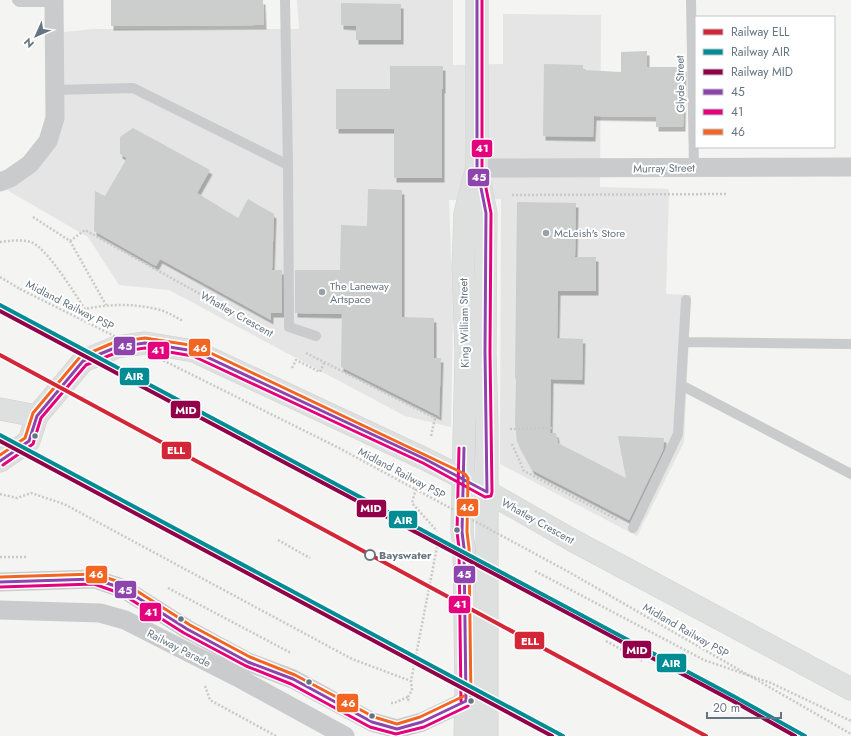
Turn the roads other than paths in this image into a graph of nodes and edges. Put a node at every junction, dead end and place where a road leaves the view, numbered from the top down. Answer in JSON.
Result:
{"nodes":[{"id":1,"x":17,"y":0,"type":"edge"},
{"id":2,"x":285,"y":0,"type":"edge"},
{"id":3,"x":477,"y":0,"type":"edge"},
{"id":4,"x":691,"y":0,"type":"edge"},
{"id":5,"x":54,"y":1,"type":"edge"},
{"id":6,"x":55,"y":90,"type":"junction"},
{"id":7,"x":288,"y":165,"type":"junction"},
{"id":8,"x":694,"y":167,"type":"junction"},
{"id":9,"x":851,"y":167,"type":"edge"},
{"id":10,"x":477,"y":168,"type":"junction"},
{"id":11,"x":0,"y":182,"type":"edge"},
{"id":12,"x":686,"y":300,"type":"dead end"},
{"id":13,"x":316,"y":336,"type":"dead end"},
{"id":14,"x":684,"y":342,"type":"junction"},
{"id":15,"x":851,"y":344,"type":"edge"},
{"id":16,"x":681,"y":385,"type":"junction"},
{"id":17,"x":0,"y":408,"type":"edge"},
{"id":18,"x":36,"y":416,"type":"junction"},
{"id":19,"x":0,"y":461,"type":"edge"},
{"id":20,"x":851,"y":474,"type":"edge"},
{"id":21,"x":464,"y":478,"type":"junction"},
{"id":22,"x":487,"y":492,"type":"junction"},
{"id":23,"x":633,"y":528,"type":"road end"},
{"id":24,"x":0,"y":582,"type":"edge"},
{"id":25,"x":0,"y":610,"type":"edge"},
{"id":26,"x":851,"y":689,"type":"edge"},
{"id":27,"x":466,"y":701,"type":"junction"},
{"id":28,"x":345,"y":736,"type":"edge"},
{"id":29,"x":465,"y":736,"type":"edge"},
{"id":30,"x":487,"y":736,"type":"edge"}],
"edges":[{"from":1,"to":5,"type":"lane"},
{"from":2,"to":7,"type":"lane"},
{"from":3,"to":10,"type":"main road","name":"King William Street"},
{"from":4,"to":8,"type":"lane","name":"Glyde Street"},
{"from":5,"to":6,"type":"street"},
{"from":6,"to":7,"type":"lane"},
{"from":6,"to":11,"type":"street"},
{"from":7,"to":13,"type":"lane"},
{"from":8,"to":9,"type":"street","name":"Murray Street"},
{"from":8,"to":10,"type":"street","name":"Murray Street"},
{"from":10,"to":21,"type":"main road","name":"King William Street"},
{"from":10,"to":22,"type":"main road","name":"King William Street"},
{"from":12,"to":14,"type":"lane"},
{"from":14,"to":15,"type":"lane"},
{"from":14,"to":16,"type":"lane"},
{"from":16,"to":20,"type":"lane"},
{"from":16,"to":23,"type":"lane"},
{"from":17,"to":18,"type":"main road"},
{"from":18,"to":19,"type":"main road","name":"Whatley Crescent"},
{"from":18,"to":21,"type":"main road","name":"Whatley Crescent"},
{"from":21,"to":22,"type":"main road","name":"Whatley Crescent"},
{"from":21,"to":27,"type":"main road","name":"King William Street"},
{"from":22,"to":26,"type":"main road","name":"Whatley Crescent"},
{"from":22,"to":30,"type":"main road","name":"King William Street"},
{"from":24,"to":27,"type":"street","name":"Railway Parade"},
{"from":25,"to":28,"type":"street","name":"Railway Parade"},
{"from":27,"to":29,"type":"main road","name":"King William Street"}]}
